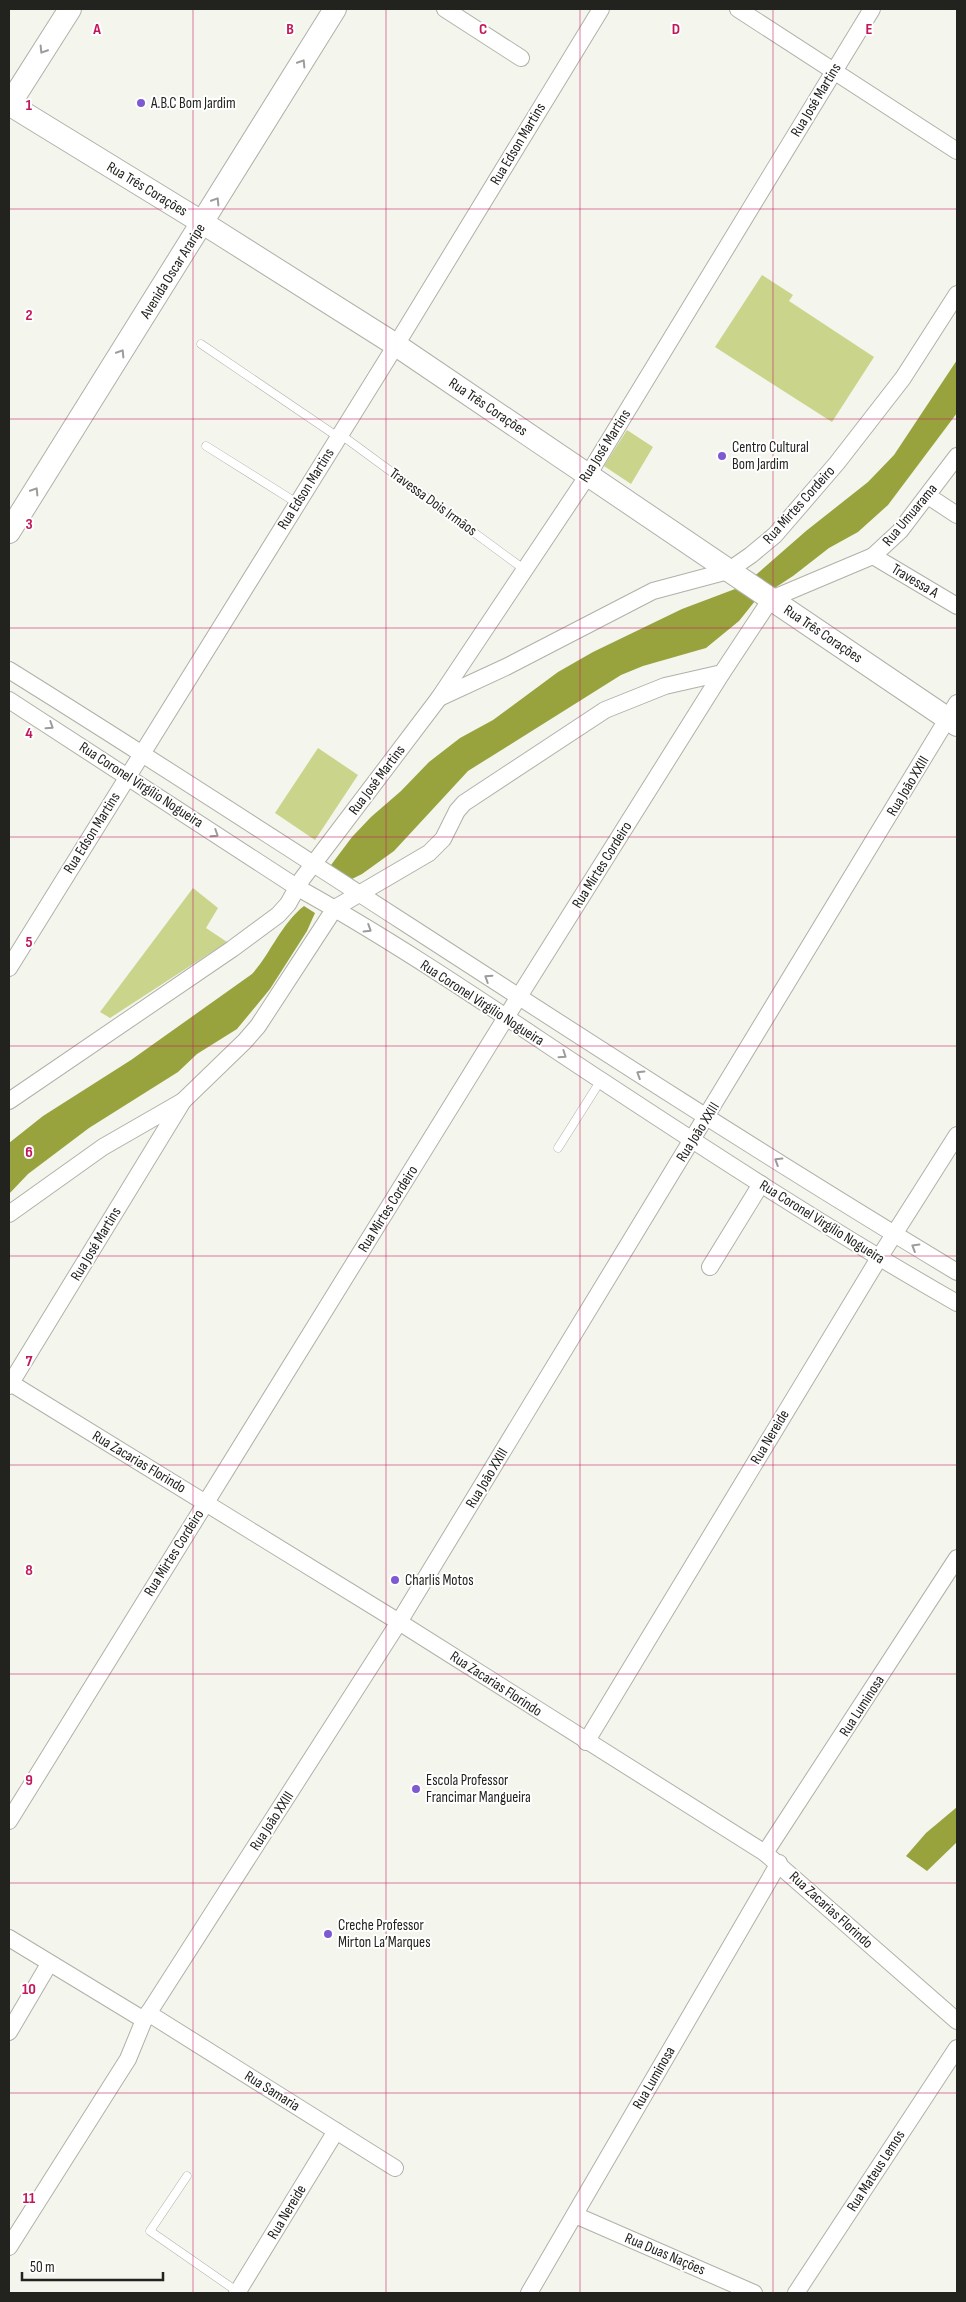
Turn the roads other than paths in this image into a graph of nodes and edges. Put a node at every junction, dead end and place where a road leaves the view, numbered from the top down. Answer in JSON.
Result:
{"nodes":[{"id":1,"x":70,"y":9,"type":"edge"},
{"id":2,"x":335,"y":9,"type":"edge"},
{"id":3,"x":445,"y":9,"type":"edge"},
{"id":4,"x":601,"y":9,"type":"edge"},
{"id":5,"x":738,"y":9,"type":"edge"},
{"id":6,"x":872,"y":9,"type":"edge"},
{"id":7,"x":521,"y":58,"type":"dead end"},
{"id":8,"x":833,"y":70,"type":"junction"},
{"id":9,"x":9,"y":104,"type":"edge"},
{"id":10,"x":957,"y":151,"type":"edge"},
{"id":11,"x":203,"y":223,"type":"junction"},
{"id":12,"x":957,"y":294,"type":"edge"},
{"id":13,"x":201,"y":344,"type":"dead end"},
{"id":14,"x":396,"y":345,"type":"junction"},
{"id":15,"x":339,"y":436,"type":"junction"},
{"id":16,"x":206,"y":446,"type":"dead end"},
{"id":17,"x":957,"y":456,"type":"edge"},
{"id":18,"x":588,"y":474,"type":"junction"},
{"id":19,"x":928,"y":496,"type":"junction"},
{"id":20,"x":297,"y":502,"type":"junction"},
{"id":21,"x":957,"y":515,"type":"edge"},
{"id":22,"x":9,"y":532,"type":"edge"},
{"id":23,"x":874,"y":556,"type":"junction"},
{"id":24,"x":525,"y":570,"type":"junction"},
{"id":25,"x":728,"y":570,"type":"junction"},
{"id":26,"x":771,"y":599,"type":"junction"},
{"id":27,"x":957,"y":606,"type":"edge"},
{"id":28,"x":9,"y":670,"type":"edge"},
{"id":29,"x":722,"y":674,"type":"junction"},
{"id":30,"x":439,"y":698,"type":"junction"},
{"id":31,"x":9,"y":700,"type":"edge"},
{"id":32,"x":954,"y":716,"type":"edge"},
{"id":33,"x":141,"y":752,"type":"junction"},
{"id":34,"x":127,"y":776,"type":"junction"},
{"id":35,"x":313,"y":866,"type":"junction"},
{"id":36,"x":298,"y":888,"type":"junction"},
{"id":37,"x":360,"y":896,"type":"junction"},
{"id":38,"x":335,"y":908,"type":"junction"},
{"id":39,"x":9,"y":968,"type":"edge"},
{"id":40,"x":518,"y":998,"type":"junction"},
{"id":41,"x":507,"y":1018,"type":"junction"},
{"id":42,"x":601,"y":1080,"type":"junction"},
{"id":43,"x":9,"y":1101,"type":"edge"},
{"id":44,"x":183,"y":1101,"type":"junction"},
{"id":45,"x":708,"y":1116,"type":"junction"},
{"id":46,"x":957,"y":1135,"type":"edge"},
{"id":47,"x":692,"y":1140,"type":"junction"},
{"id":48,"x":558,"y":1148,"type":"dead end"},
{"id":49,"x":762,"y":1184,"type":"junction"},
{"id":50,"x":9,"y":1214,"type":"edge"},
{"id":51,"x":894,"y":1234,"type":"junction"},
{"id":52,"x":879,"y":1258,"type":"junction"},
{"id":53,"x":710,"y":1267,"type":"dead end"},
{"id":54,"x":957,"y":1272,"type":"edge"},
{"id":55,"x":957,"y":1303,"type":"edge"},
{"id":56,"x":9,"y":1384,"type":"edge"},
{"id":57,"x":205,"y":1502,"type":"junction"},
{"id":58,"x":957,"y":1558,"type":"edge"},
{"id":59,"x":399,"y":1622,"type":"junction"},
{"id":60,"x":586,"y":1742,"type":"junction"},
{"id":61,"x":9,"y":1821,"type":"edge"},
{"id":62,"x":766,"y":1853,"type":"junction"},
{"id":63,"x":779,"y":1863,"type":"junction"},
{"id":64,"x":9,"y":1938,"type":"edge"},
{"id":65,"x":50,"y":1964,"type":"junction"},
{"id":66,"x":146,"y":2017,"type":"junction"},
{"id":67,"x":957,"y":2021,"type":"edge"},
{"id":68,"x":9,"y":2032,"type":"edge"},
{"id":69,"x":957,"y":2048,"type":"edge"},
{"id":70,"x":336,"y":2131,"type":"junction"},
{"id":71,"x":395,"y":2168,"type":"dead end"},
{"id":72,"x":187,"y":2176,"type":"dead end"},
{"id":73,"x":575,"y":2215,"type":"junction"},
{"id":74,"x":9,"y":2246,"type":"edge"},
{"id":75,"x":238,"y":2292,"type":"edge"},
{"id":76,"x":528,"y":2293,"type":"edge"},
{"id":77,"x":754,"y":2293,"type":"edge"},
{"id":78,"x":796,"y":2293,"type":"edge"}],
"edges":[{"from":1,"to":9,"type":"street","one_way":true},
{"from":11,"to":2,"type":"street","name":"Avenida Oscar Araripe","one_way":true},
{"from":3,"to":7,"type":"street"},
{"from":4,"to":14,"type":"street","name":"Rua Edson Martins"},
{"from":5,"to":8,"type":"street"},
{"from":6,"to":8,"type":"street","name":"Rua José Martins"},
{"from":8,"to":10,"type":"street"},
{"from":8,"to":18,"type":"street","name":"Rua José Martins"},
{"from":9,"to":11,"type":"street","name":"Rua Três Corações"},
{"from":11,"to":14,"type":"street","name":"Rua Três Corações"},
{"from":22,"to":11,"type":"street","name":"Avenida Oscar Araripe","one_way":true},
{"from":12,"to":25,"type":"street","name":"Rua Mirtes Cordeiro"},
{"from":13,"to":15,"type":"lane","name":"Travessa Dois Irmãos"},
{"from":14,"to":15,"type":"street","name":"Rua Edson Martins"},
{"from":14,"to":18,"type":"street","name":"Rua Três Corações"},
{"from":15,"to":20,"type":"street","name":"Rua Edson Martins"},
{"from":15,"to":24,"type":"lane","name":"Travessa Dois Irmãos"},
{"from":16,"to":20,"type":"lane"},
{"from":17,"to":19,"type":"street","name":"Rua Umuarama"},
{"from":18,"to":24,"type":"street","name":"Rua José Martins"},
{"from":18,"to":25,"type":"street","name":"Rua Três Corações"},
{"from":19,"to":21,"type":"street"},
{"from":19,"to":23,"type":"street","name":"Rua Umuarama"},
{"from":20,"to":33,"type":"street","name":"Rua Edson Martins"},
{"from":23,"to":26,"type":"street","name":"Rua Umuarama"},
{"from":23,"to":27,"type":"street","name":"Travessa A"},
{"from":24,"to":30,"type":"street","name":"Rua José Martins"},
{"from":25,"to":26,"type":"street","name":"Rua Três Corações"},
{"from":25,"to":30,"type":"street","name":"Rua Mirtes Cordeiro"},
{"from":26,"to":29,"type":"street","name":"Rua Mirtes Cordeiro"},
{"from":26,"to":32,"type":"street","name":"Rua Três Corações"},
{"from":28,"to":33,"type":"street","name":"Rua Coronel Virgílio Nogueira"},
{"from":29,"to":37,"type":"street"},
{"from":29,"to":40,"type":"street","name":"Rua Mirtes Cordeiro"},
{"from":30,"to":35,"type":"street","name":"Rua José Martins"},
{"from":31,"to":34,"type":"street","name":"Rua Coronel Virgílio Nogueira","one_way":true},
{"from":32,"to":45,"type":"street","name":"Rua João XXIII"},
{"from":33,"to":34,"type":"street","name":"Rua Edson Martins"},
{"from":33,"to":35,"type":"street","name":"Rua Coronel Virgílio Nogueira"},
{"from":34,"to":36,"type":"street","name":"Rua Coronel Virgílio Nogueira","one_way":true},
{"from":34,"to":39,"type":"street","name":"Rua Edson Martins"},
{"from":35,"to":36,"type":"street","name":"Rua José Martins"},
{"from":35,"to":37,"type":"street","name":"Rua Coronel Virgílio Nogueira"},
{"from":36,"to":38,"type":"street","name":"Rua Coronel Virgílio Nogueira"},
{"from":36,"to":43,"type":"street","name":"Rua José Martins"},
{"from":37,"to":38,"type":"street"},
{"from":40,"to":37,"type":"street","name":"Rua Coronel Virgílio Nogueira","one_way":true},
{"from":38,"to":41,"type":"street","name":"Rua Coronel Virgílio Nogueira","one_way":true},
{"from":38,"to":44,"type":"street","name":"Rua José Martins"},
{"from":40,"to":41,"type":"street","name":"Rua Mirtes Cordeiro"},
{"from":45,"to":40,"type":"street","name":"Rua Coronel Virgílio Nogueira","one_way":true},
{"from":41,"to":42,"type":"street","name":"Rua Coronel Virgílio Nogueira","one_way":true},
{"from":41,"to":57,"type":"street","name":"Rua Mirtes Cordeiro"},
{"from":42,"to":47,"type":"street","name":"Rua Coronel Virgílio Nogueira"},
{"from":42,"to":48,"type":"lane"},
{"from":44,"to":50,"type":"street","name":"Rua José Martins"},
{"from":44,"to":56,"type":"street","name":"Rua José Martins"},
{"from":45,"to":47,"type":"street","name":"Rua João XXIII"},
{"from":51,"to":45,"type":"street","name":"Rua Coronel Virgílio Nogueira","one_way":true},
{"from":46,"to":51,"type":"street","name":"Rua Nereide"},
{"from":47,"to":49,"type":"street","name":"Rua Coronel Virgílio Nogueira"},
{"from":47,"to":59,"type":"street","name":"Rua João XXIII"},
{"from":49,"to":52,"type":"street","name":"Rua Coronel Virgílio Nogueira"},
{"from":49,"to":53,"type":"street"},
{"from":51,"to":52,"type":"street","name":"Rua Nereide"},
{"from":54,"to":51,"type":"street","name":"Rua Coronel Virgílio Nogueira","one_way":true},
{"from":52,"to":55,"type":"street","name":"Rua Coronel Virgílio Nogueira"},
{"from":52,"to":60,"type":"street","name":"Rua Nereide"},
{"from":56,"to":57,"type":"street","name":"Rua Zacarias Florindo"},
{"from":57,"to":59,"type":"street","name":"Rua Zacarias Florindo"},
{"from":57,"to":61,"type":"street","name":"Rua Mirtes Cordeiro"},
{"from":58,"to":62,"type":"street","name":"Rua Luminosa"},
{"from":59,"to":60,"type":"street","name":"Rua Zacarias Florindo"},
{"from":59,"to":66,"type":"street","name":"Rua João XXIII"},
{"from":60,"to":62,"type":"street","name":"Rua Zacarias Florindo"},
{"from":62,"to":63,"type":"street","name":"Rua Zacarias Florindo"},
{"from":63,"to":67,"type":"street","name":"Rua Zacarias Florindo"},
{"from":63,"to":73,"type":"street","name":"Rua Luminosa"},
{"from":64,"to":65,"type":"street","name":"Rua Samaria"},
{"from":65,"to":66,"type":"street","name":"Rua Samaria"},
{"from":65,"to":68,"type":"street"},
{"from":66,"to":70,"type":"street","name":"Rua Samaria"},
{"from":66,"to":74,"type":"street","name":"Rua João XXIII"},
{"from":69,"to":78,"type":"street","name":"Rua Mateus Lemos"},
{"from":70,"to":71,"type":"street","name":"Rua Samaria"},
{"from":70,"to":75,"type":"street","name":"Rua Nereide"},
{"from":72,"to":75,"type":"lane"},
{"from":73,"to":76,"type":"street","name":"Rua Luminosa"},
{"from":73,"to":77,"type":"street","name":"Rua Duas Nações"}]}
